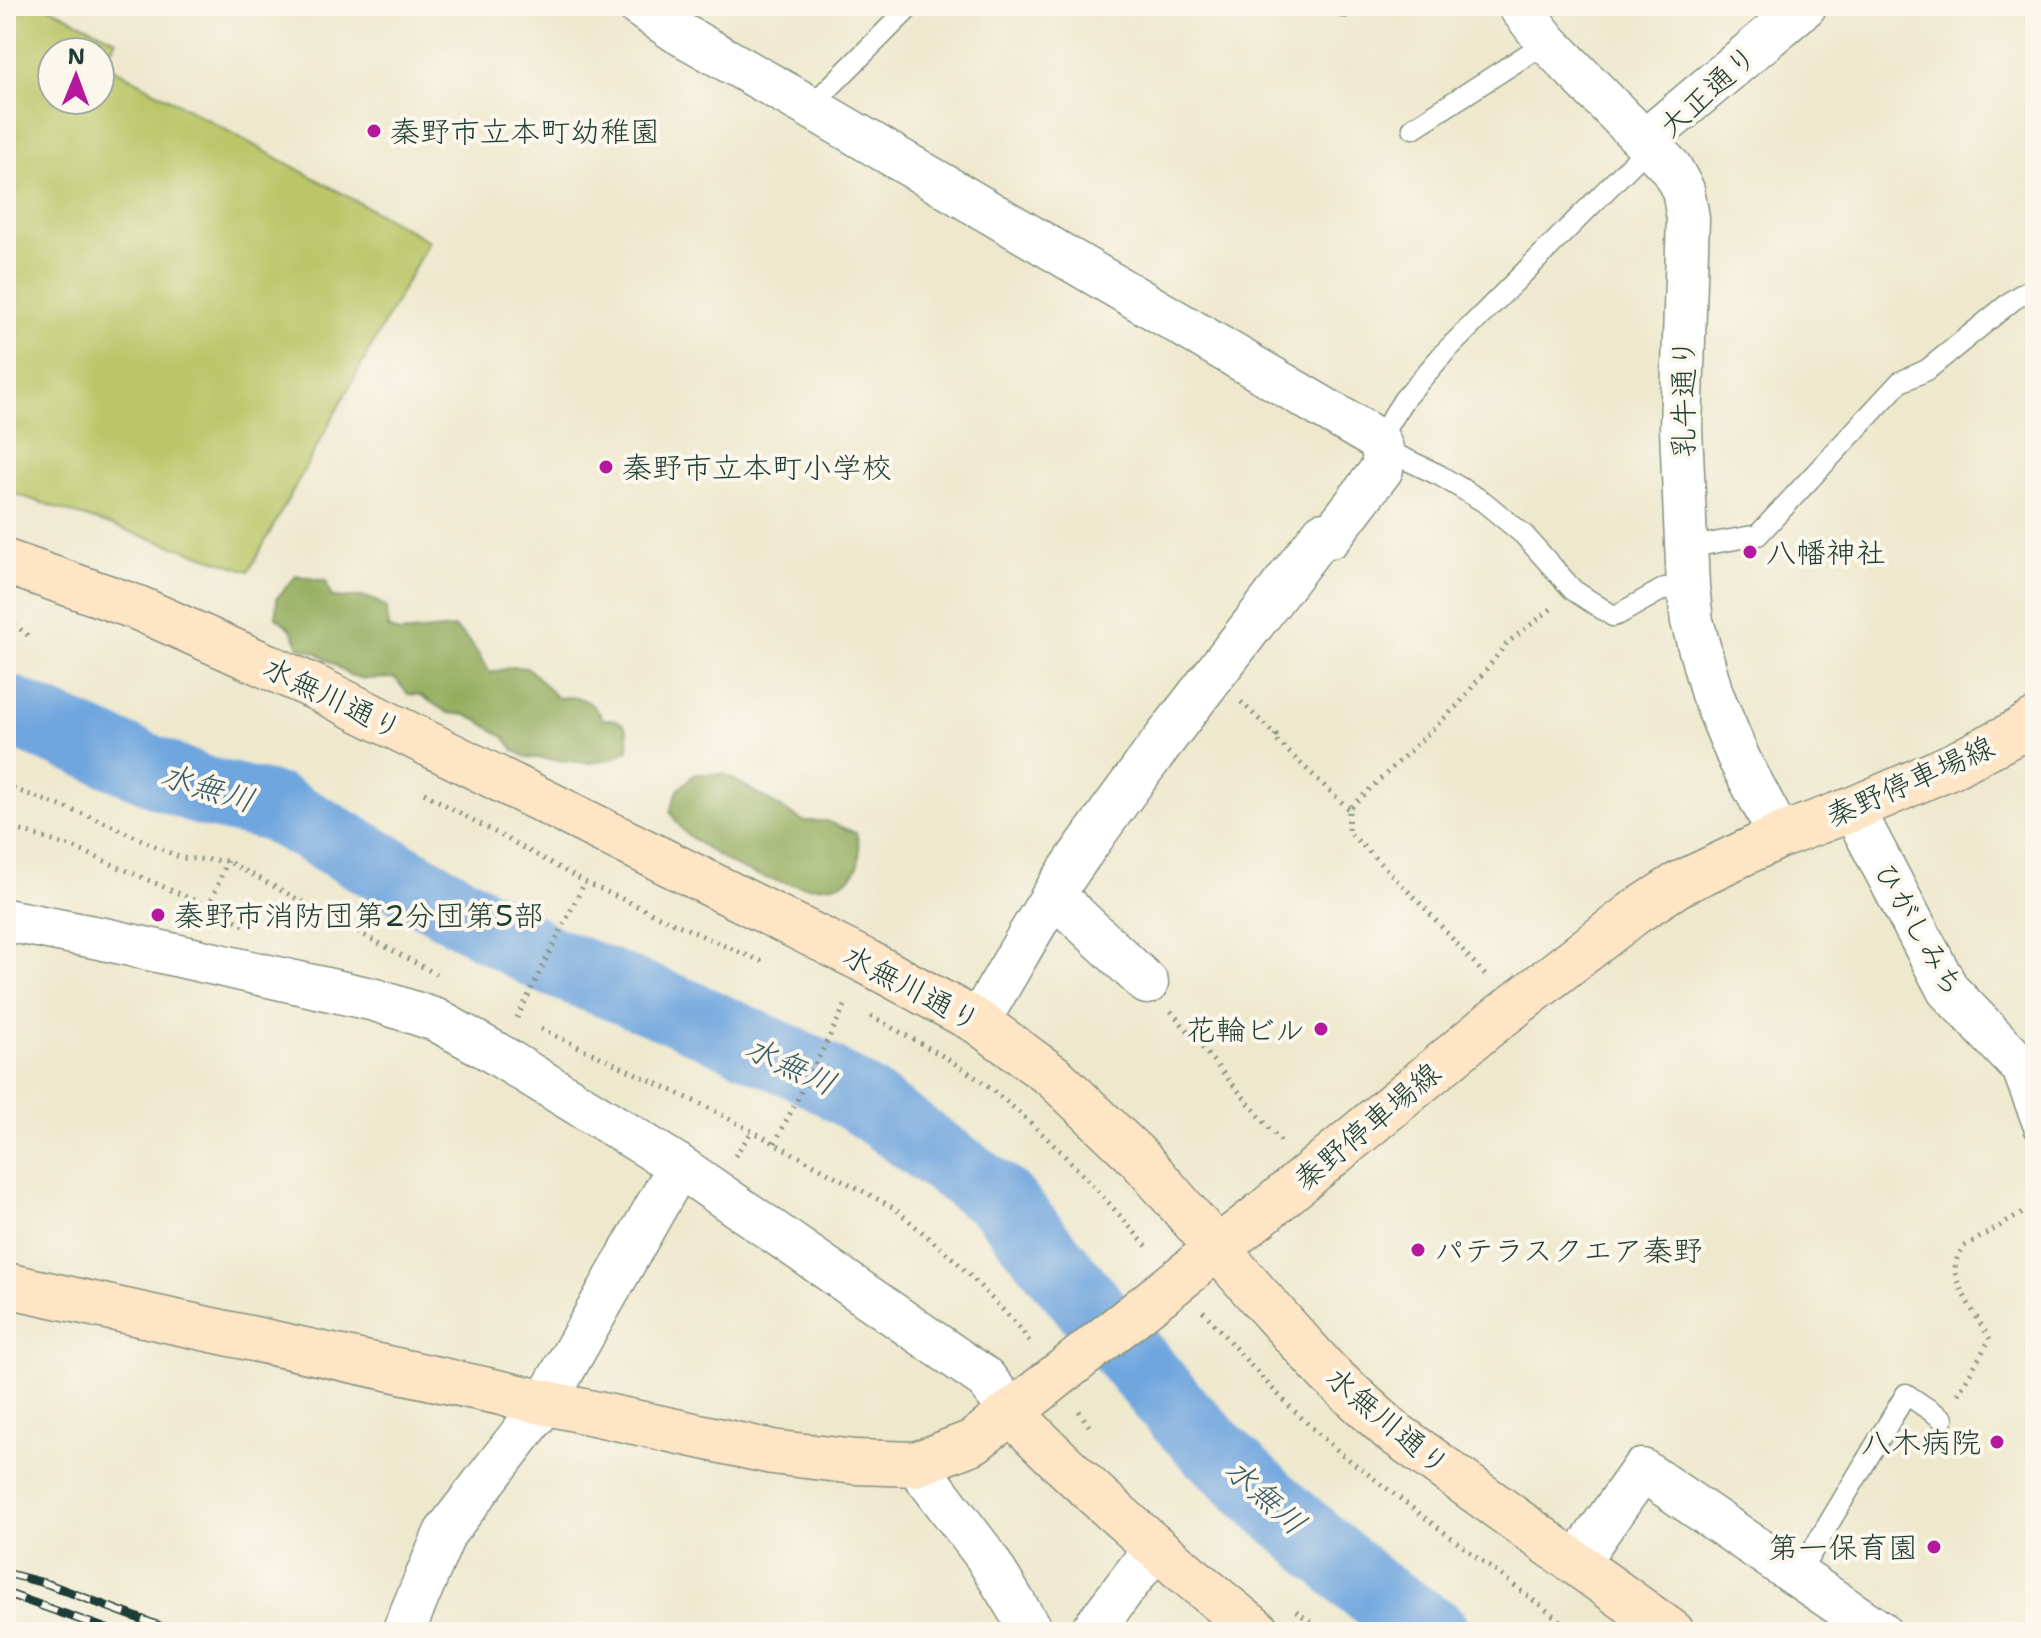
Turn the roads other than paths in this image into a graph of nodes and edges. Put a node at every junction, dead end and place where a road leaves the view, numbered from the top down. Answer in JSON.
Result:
{"nodes":[{"id":1,"x":639,"y":6,"type":"edge"},
{"id":2,"x":911,"y":6,"type":"edge"},
{"id":3,"x":1519,"y":6,"type":"edge"},
{"id":4,"x":1805,"y":6,"type":"edge"},
{"id":5,"x":1547,"y":42,"type":"junction"},
{"id":6,"x":810,"y":107,"type":"junction"},
{"id":7,"x":1413,"y":128,"type":"dead end"},
{"id":8,"x":1649,"y":147,"type":"junction"},
{"id":9,"x":2035,"y":286,"type":"edge"},
{"id":10,"x":1380,"y":444,"type":"junction"},
{"id":11,"x":6,"y":562,"type":"edge"},
{"id":12,"x":1687,"y":568,"type":"junction"},
{"id":13,"x":2035,"y":721,"type":"edge"},
{"id":14,"x":1853,"y":809,"type":"junction"},
{"id":15,"x":1780,"y":836,"type":"junction"},
{"id":16,"x":1054,"y":895,"type":"junction"},
{"id":17,"x":6,"y":920,"type":"edge"},
{"id":18,"x":1147,"y":983,"type":"dead end"},
{"id":19,"x":978,"y":1022,"type":"junction"},
{"id":20,"x":2026,"y":1064,"type":"edge"},
{"id":21,"x":2035,"y":1130,"type":"edge"},
{"id":22,"x":679,"y":1166,"type":"junction"},
{"id":23,"x":1204,"y":1259,"type":"junction"},
{"id":24,"x":6,"y":1285,"type":"edge"},
{"id":25,"x":545,"y":1403,"type":"junction"},
{"id":26,"x":1022,"y":1404,"type":"junction"},
{"id":27,"x":1943,"y":1419,"type":"road end"},
{"id":28,"x":916,"y":1464,"type":"junction"},
{"id":29,"x":1155,"y":1548,"type":"junction"},
{"id":30,"x":1576,"y":1564,"type":"junction"},
{"id":31,"x":1798,"y":1575,"type":"junction"},
{"id":32,"x":403,"y":1632,"type":"edge"},
{"id":33,"x":1032,"y":1632,"type":"edge"},
{"id":34,"x":1091,"y":1632,"type":"edge"},
{"id":35,"x":1258,"y":1632,"type":"edge"},
{"id":36,"x":1672,"y":1632,"type":"edge"},
{"id":37,"x":1880,"y":1632,"type":"edge"}],
"edges":[{"from":1,"to":6,"type":"street"},
{"from":2,"to":6,"type":"lane"},
{"from":3,"to":5,"type":"street","name":"乳牛通り"},
{"from":4,"to":8,"type":"street","name":"大正通り"},
{"from":5,"to":7,"type":"lane"},
{"from":5,"to":8,"type":"street","name":"乳牛通り"},
{"from":6,"to":10,"type":"street"},
{"from":8,"to":10,"type":"lane"},
{"from":8,"to":12,"type":"street","name":"乳牛通り"},
{"from":9,"to":12,"type":"lane"},
{"from":10,"to":12,"type":"lane"},
{"from":10,"to":16,"type":"street"},
{"from":11,"to":19,"type":"street","name":"水無川通り"},
{"from":12,"to":15,"type":"street","name":"乳牛通り"},
{"from":13,"to":14,"type":"street","name":"秦野停車場線"},
{"from":14,"to":15,"type":"street","name":"秦野停車場線"},
{"from":14,"to":20,"type":"street","name":"ひがしみち"},
{"from":15,"to":23,"type":"street","name":"秦野停車場線"},
{"from":16,"to":18,"type":"street"},
{"from":16,"to":19,"type":"street"},
{"from":17,"to":22,"type":"street"},
{"from":19,"to":23,"type":"street","name":"水無川通り"},
{"from":20,"to":21,"type":"lane"},
{"from":22,"to":25,"type":"street"},
{"from":22,"to":26,"type":"street"},
{"from":23,"to":26,"type":"street","name":"秦野停車場線","bridge":true},
{"from":23,"to":30,"type":"street","name":"水無川通り"},
{"from":24,"to":25,"type":"street"},
{"from":25,"to":28,"type":"street"},
{"from":25,"to":32,"type":"street"},
{"from":26,"to":28,"type":"street","name":"秦野停車場線"},
{"from":26,"to":29,"type":"street"},
{"from":27,"to":31,"type":"lane"},
{"from":28,"to":33,"type":"street"},
{"from":29,"to":34,"type":"street"},
{"from":29,"to":35,"type":"street"},
{"from":30,"to":31,"type":"street"},
{"from":30,"to":36,"type":"street","name":"水無川通り"},
{"from":31,"to":37,"type":"street"}]}
